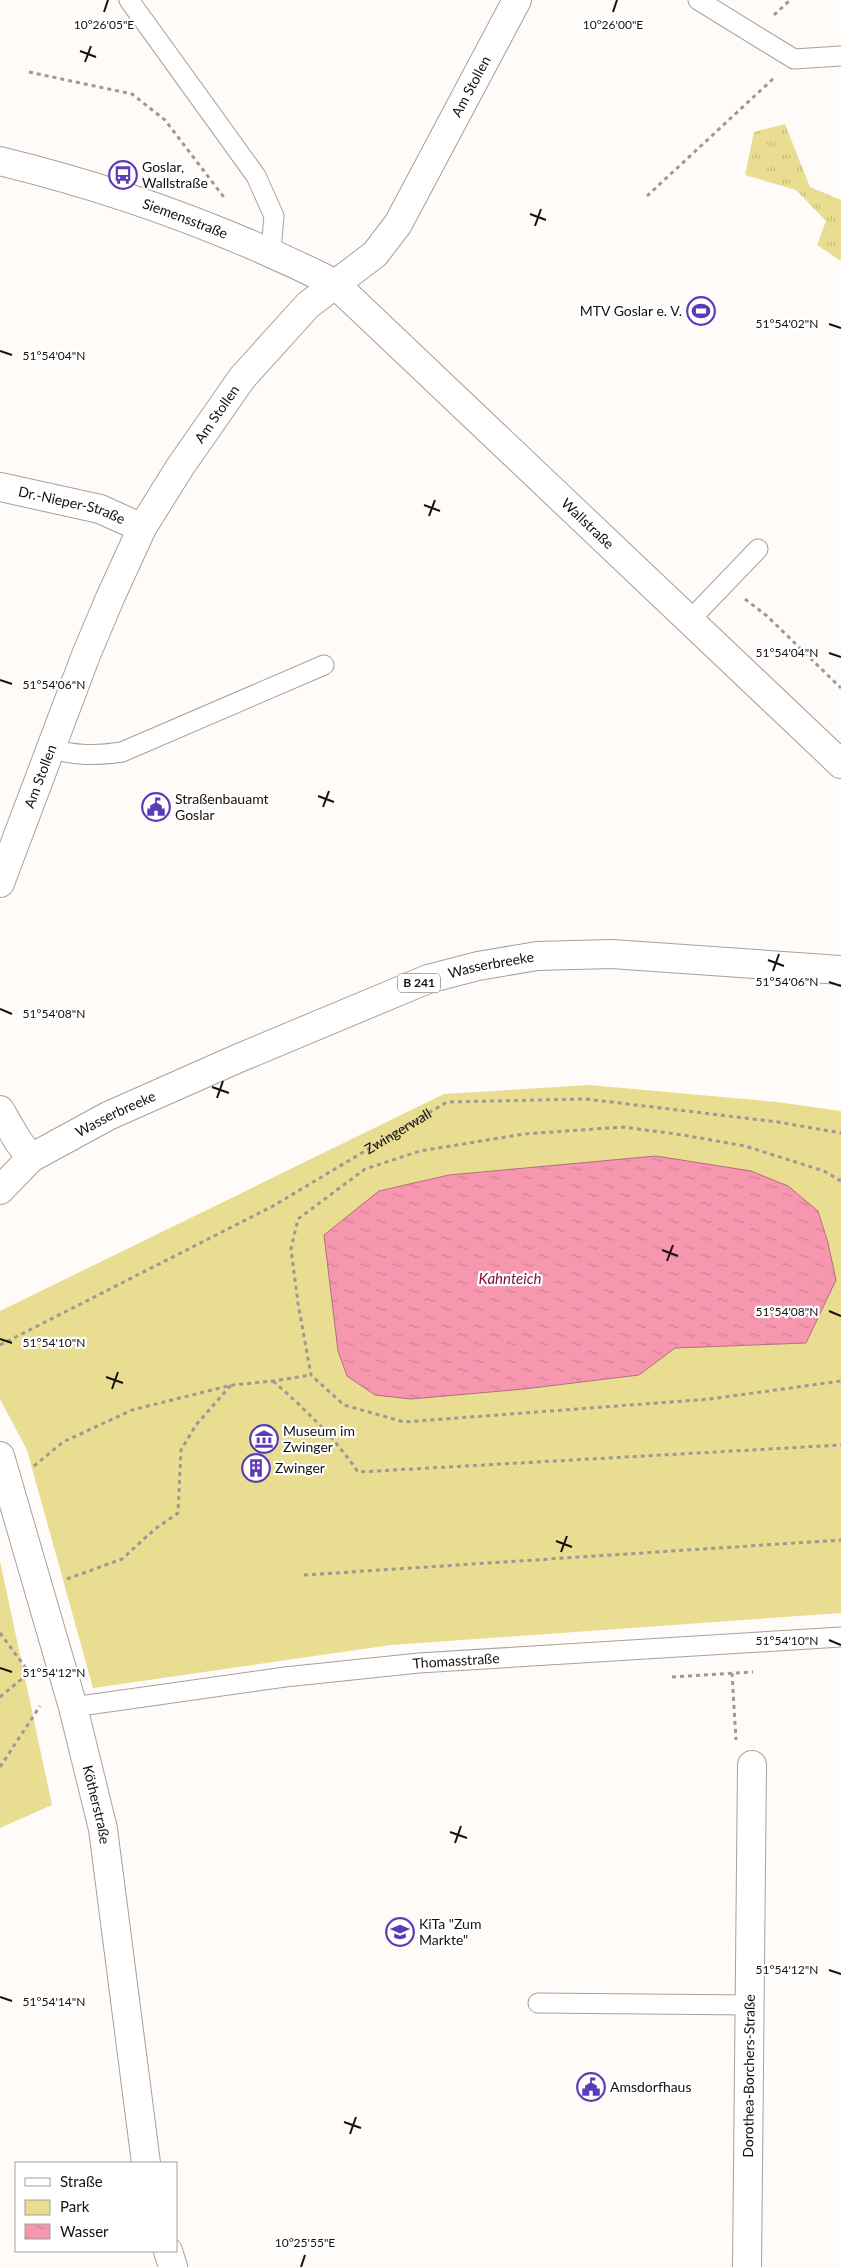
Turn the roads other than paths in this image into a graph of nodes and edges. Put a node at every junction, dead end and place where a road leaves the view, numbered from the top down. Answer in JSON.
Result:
{"nodes":[{"id":1,"x":129,"y":0,"type":"edge"},
{"id":2,"x":517,"y":0,"type":"edge"},
{"id":3,"x":698,"y":0,"type":"edge"},
{"id":4,"x":841,"y":56,"type":"edge"},
{"id":5,"x":0,"y":161,"type":"edge"},
{"id":6,"x":271,"y":252,"type":"junction"},
{"id":7,"x":334,"y":284,"type":"junction"},
{"id":8,"x":0,"y":487,"type":"edge"},
{"id":9,"x":142,"y":528,"type":"junction"},
{"id":10,"x":758,"y":549,"type":"dead end"},
{"id":11,"x":689,"y":621,"type":"junction"},
{"id":12,"x":324,"y":665,"type":"dead end"},
{"id":13,"x":50,"y":748,"type":"junction"},
{"id":14,"x":841,"y":764,"type":"edge"},
{"id":15,"x":11,"y":824,"type":"edge"},
{"id":16,"x":0,"y":883,"type":"edge"},
{"id":17,"x":841,"y":970,"type":"edge"},
{"id":18,"x":0,"y":1110,"type":"edge"},
{"id":19,"x":31,"y":1158,"type":"junction"},
{"id":20,"x":0,"y":1190,"type":"edge"},
{"id":21,"x":0,"y":1456,"type":"edge"},
{"id":22,"x":841,"y":1637,"type":"edge"},
{"id":23,"x":73,"y":1707,"type":"junction"},
{"id":24,"x":752,"y":1765,"type":"road end"},
{"id":25,"x":538,"y":2003,"type":"dead end"},
{"id":26,"x":750,"y":2005,"type":"junction"},
{"id":27,"x":146,"y":2162,"type":"edge"},
{"id":28,"x":168,"y":2252,"type":"edge"},
{"id":29,"x":173,"y":2267,"type":"edge"},
{"id":30,"x":747,"y":2267,"type":"edge"}],
"edges":[{"from":1,"to":6,"type":"lane"},
{"from":2,"to":7,"type":"street","name":"Am Stollen"},
{"from":3,"to":4,"type":"lane"},
{"from":5,"to":6,"type":"street","name":"Siemensstraße"},
{"from":6,"to":7,"type":"street","name":"Siemensstraße"},
{"from":7,"to":9,"type":"street","name":"Am Stollen"},
{"from":7,"to":11,"type":"street","name":"Wallstraße"},
{"from":8,"to":9,"type":"street","name":"Dr.-Nieper-Straße"},
{"from":9,"to":13,"type":"street","name":"Am Stollen"},
{"from":10,"to":11,"type":"lane"},
{"from":11,"to":14,"type":"street","name":"Wallstraße"},
{"from":12,"to":13,"type":"lane"},
{"from":13,"to":15,"type":"street","name":"Am Stollen"},
{"from":15,"to":16,"type":"street","name":"Am Stollen"},
{"from":17,"to":19,"type":"street","name":"Wasserbreeke","number":"B 241"},
{"from":18,"to":19,"type":"street"},
{"from":19,"to":20,"type":"street","number":"B 241"},
{"from":21,"to":23,"type":"street","name":"Kötherstraße"},
{"from":22,"to":23,"type":"lane","name":"Thomasstraße"},
{"from":23,"to":27,"type":"street","name":"Kötherstraße"},
{"from":24,"to":26,"type":"street","name":"Dorothea-Borchers-Straße"},
{"from":25,"to":26,"type":"lane"},
{"from":26,"to":30,"type":"street","name":"Dorothea-Borchers-Straße"},
{"from":28,"to":29,"type":"street"}]}
